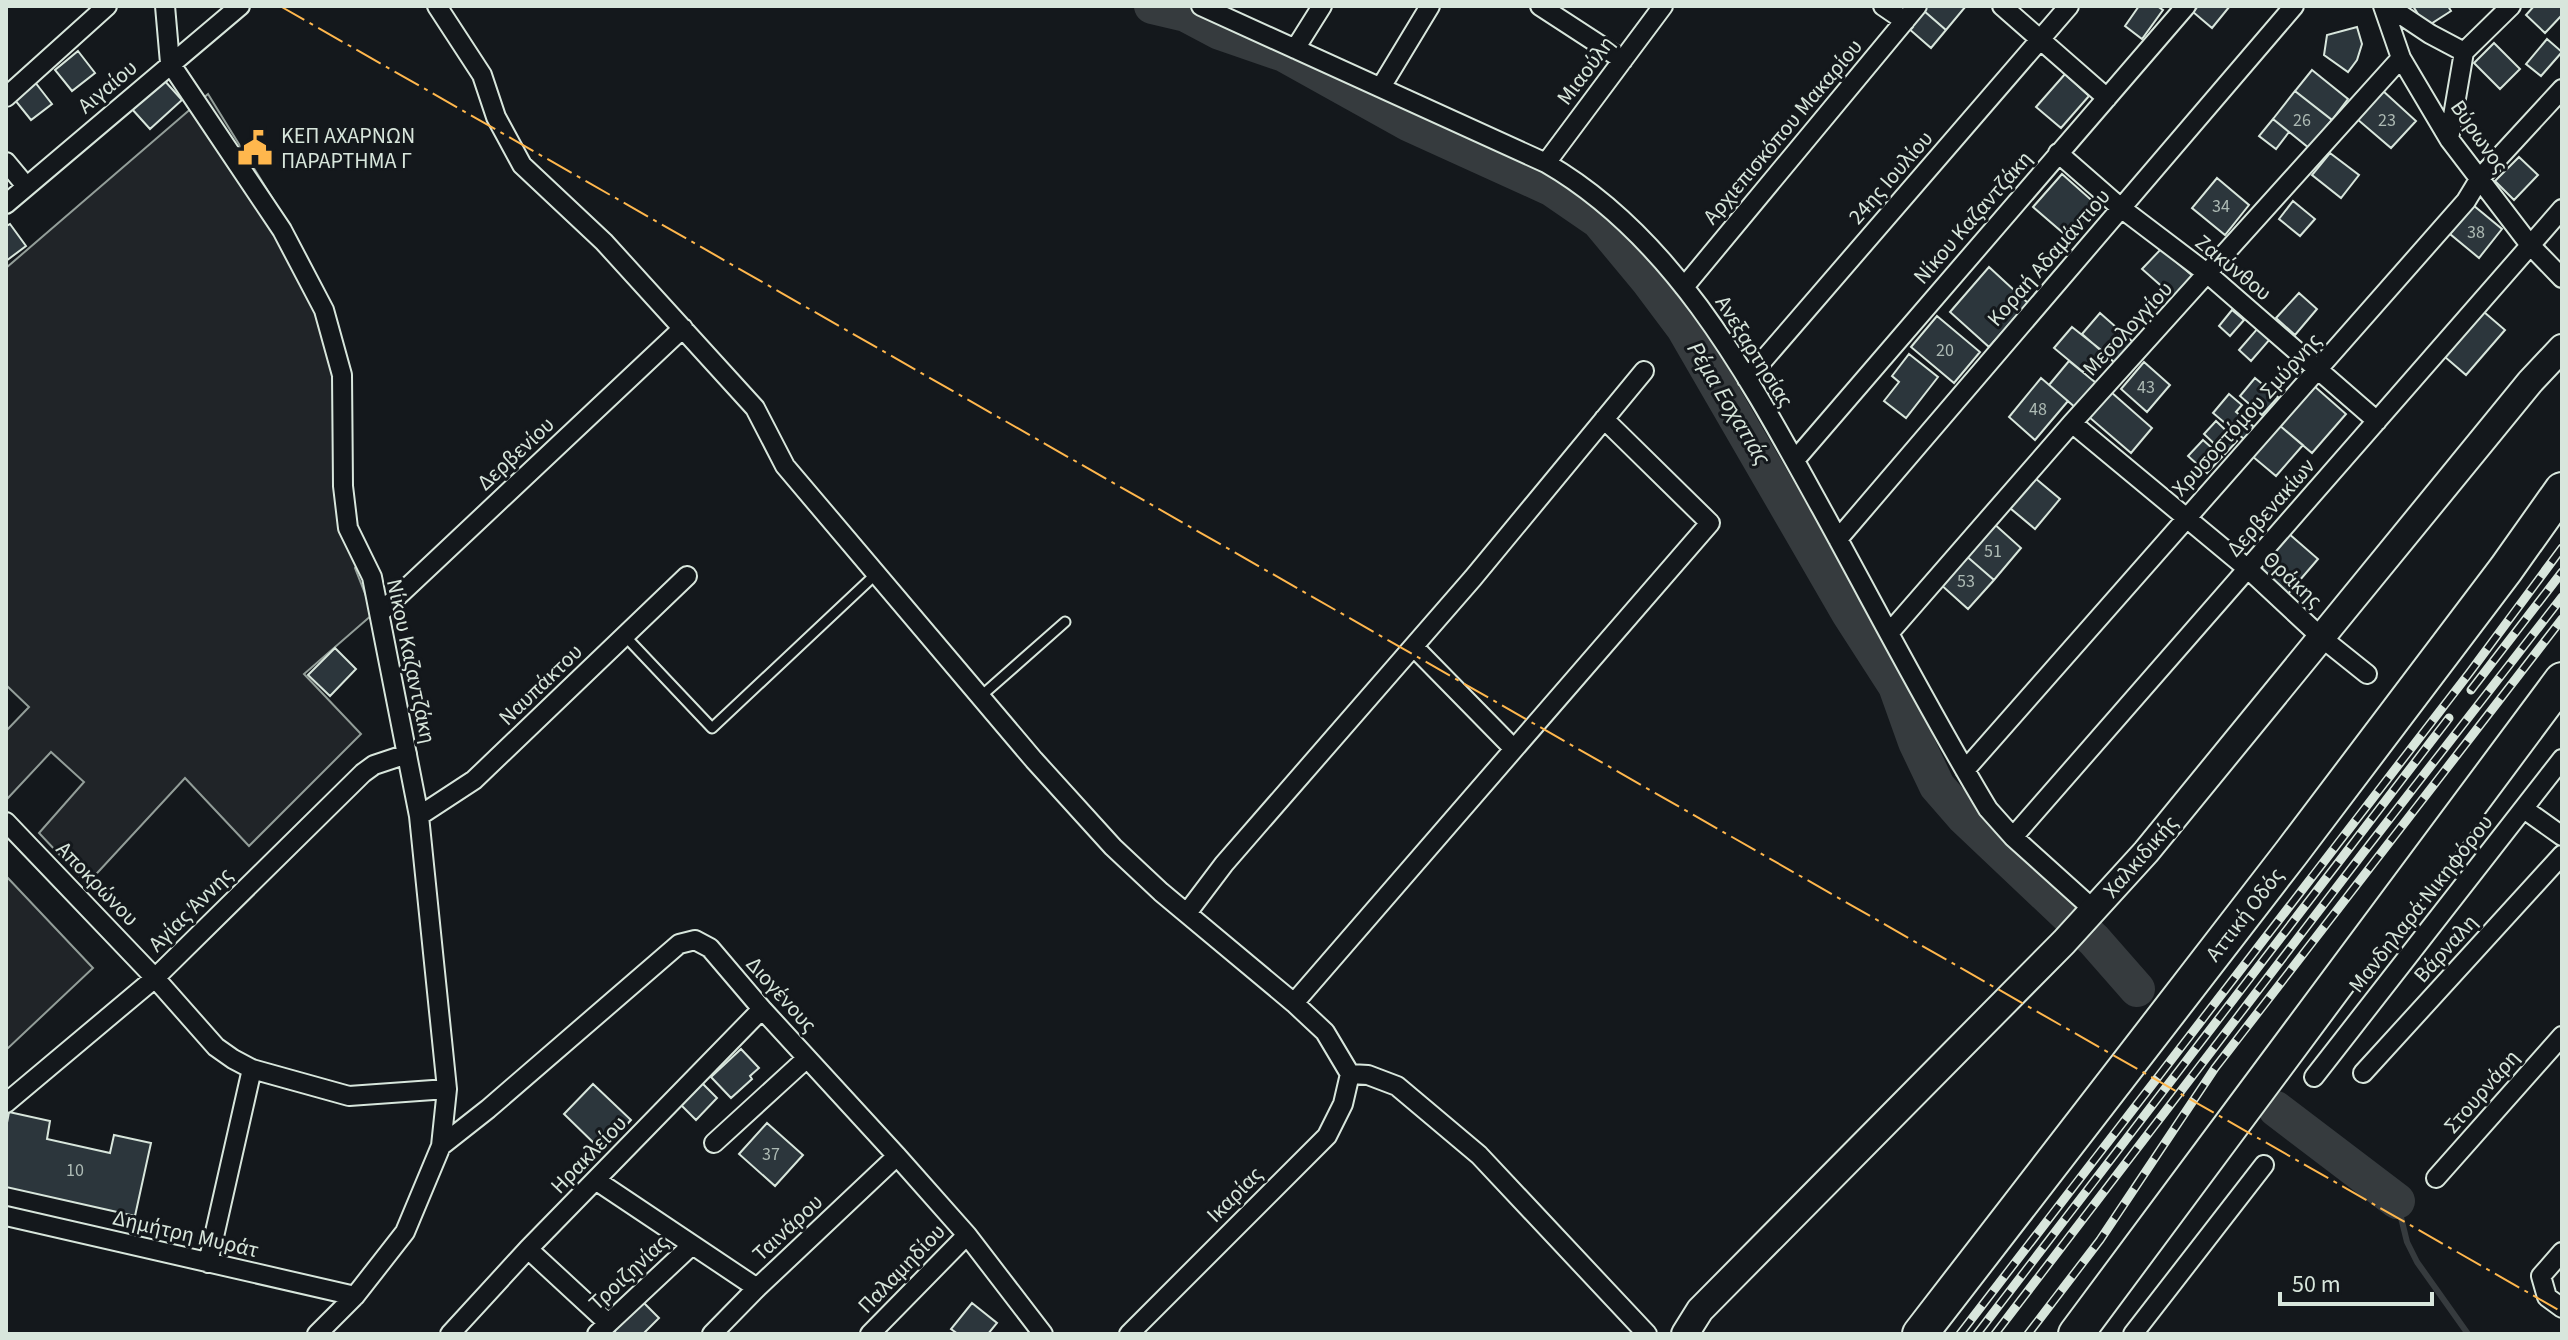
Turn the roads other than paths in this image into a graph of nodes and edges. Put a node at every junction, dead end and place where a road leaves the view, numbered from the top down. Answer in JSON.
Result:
{"nodes":[{"id":1,"x":107,"y":6,"type":"edge"},
{"id":2,"x":165,"y":6,"type":"edge"},
{"id":3,"x":240,"y":6,"type":"edge"},
{"id":4,"x":437,"y":6,"type":"edge"},
{"id":5,"x":1201,"y":6,"type":"edge"},
{"id":6,"x":1322,"y":6,"type":"edge"},
{"id":7,"x":1430,"y":6,"type":"edge"},
{"id":8,"x":1540,"y":6,"type":"edge"},
{"id":9,"x":1663,"y":6,"type":"edge"},
{"id":10,"x":1883,"y":6,"type":"edge"},
{"id":11,"x":2002,"y":6,"type":"edge"},
{"id":12,"x":2069,"y":6,"type":"edge"},
{"id":13,"x":2186,"y":6,"type":"edge"},
{"id":14,"x":2294,"y":6,"type":"edge"},
{"id":15,"x":2386,"y":6,"type":"edge"},
{"id":16,"x":2511,"y":6,"type":"edge"},
{"id":17,"x":1911,"y":13,"type":"edge"},
{"id":18,"x":2040,"y":39,"type":"junction"},
{"id":19,"x":1295,"y":49,"type":"junction"},
{"id":20,"x":2464,"y":52,"type":"junction"},
{"id":21,"x":2401,"y":58,"type":"junction"},
{"id":22,"x":1623,"y":60,"type":"junction"},
{"id":23,"x":170,"y":63,"type":"junction"},
{"id":24,"x":1381,"y":87,"type":"junction"},
{"id":25,"x":2562,"y":89,"type":"edge"},
{"id":26,"x":6,"y":97,"type":"edge"},
{"id":27,"x":2107,"y":98,"type":"junction"},
{"id":28,"x":2449,"y":139,"type":"junction"},
{"id":29,"x":2058,"y":153,"type":"junction"},
{"id":30,"x":6,"y":162,"type":"edge"},
{"id":31,"x":1546,"y":163,"type":"junction"},
{"id":32,"x":2480,"y":178,"type":"junction"},
{"id":33,"x":26,"y":186,"type":"junction"},
{"id":34,"x":6,"y":204,"type":"edge"},
{"id":35,"x":2121,"y":208,"type":"junction"},
{"id":36,"x":2562,"y":209,"type":"edge"},
{"id":37,"x":2530,"y":245,"type":"junction"},
{"id":38,"x":2208,"y":274,"type":"junction"},
{"id":39,"x":2562,"y":278,"type":"edge"},
{"id":40,"x":1684,"y":287,"type":"junction"},
{"id":41,"x":683,"y":328,"type":"junction"},
{"id":42,"x":2562,"y":348,"type":"edge"},
{"id":43,"x":2319,"y":369,"type":"junction"},
{"id":44,"x":1644,"y":371,"type":"dead end"},
{"id":45,"x":1747,"y":379,"type":"junction"},
{"id":46,"x":1604,"y":419,"type":"junction"},
{"id":47,"x":2377,"y":421,"type":"junction"},
{"id":48,"x":2072,"y":423,"type":"junction"},
{"id":49,"x":1795,"y":460,"type":"junction"},
{"id":50,"x":2562,"y":490,"type":"edge"},
{"id":51,"x":2187,"y":517,"type":"junction"},
{"id":52,"x":1838,"y":539,"type":"junction"},
{"id":53,"x":2248,"y":569,"type":"junction"},
{"id":54,"x":876,"y":574,"type":"junction"},
{"id":55,"x":687,"y":576,"type":"dead end"},
{"id":56,"x":380,"y":613,"type":"junction"},
{"id":57,"x":1065,"y":622,"type":"dead end"},
{"id":58,"x":1890,"y":632,"type":"junction"},
{"id":59,"x":625,"y":636,"type":"junction"},
{"id":60,"x":2322,"y":638,"type":"junction"},
{"id":61,"x":1414,"y":647,"type":"junction"},
{"id":62,"x":2367,"y":674,"type":"dead end"},
{"id":63,"x":2562,"y":680,"type":"edge"},
{"id":64,"x":980,"y":697,"type":"junction"},
{"id":65,"x":1514,"y":749,"type":"junction"},
{"id":66,"x":407,"y":754,"type":"junction"},
{"id":67,"x":2562,"y":759,"type":"edge"},
{"id":68,"x":1965,"y":770,"type":"junction"},
{"id":69,"x":2524,"y":809,"type":"junction"},
{"id":70,"x":419,"y":816,"type":"junction"},
{"id":71,"x":6,"y":822,"type":"edge"},
{"id":72,"x":2562,"y":836,"type":"edge"},
{"id":73,"x":2013,"y":837,"type":"junction"},
{"id":74,"x":2562,"y":855,"type":"edge"},
{"id":75,"x":1187,"y":913,"type":"junction"},
{"id":76,"x":2089,"y":915,"type":"junction"},
{"id":77,"x":155,"y":978,"type":"junction"},
{"id":78,"x":1294,"y":1003,"type":"junction"},
{"id":79,"x":762,"y":1009,"type":"junction"},
{"id":80,"x":2562,"y":1036,"type":"edge"},
{"id":81,"x":807,"y":1058,"type":"junction"},
{"id":82,"x":252,"y":1069,"type":"junction"},
{"id":83,"x":2363,"y":1073,"type":"dead end"},
{"id":84,"x":1350,"y":1074,"type":"junction"},
{"id":85,"x":2314,"y":1077,"type":"dead end"},
{"id":86,"x":447,"y":1089,"type":"junction"},
{"id":87,"x":6,"y":1103,"type":"edge"},
{"id":88,"x":714,"y":1143,"type":"dead end"},
{"id":89,"x":441,"y":1146,"type":"junction"},
{"id":90,"x":897,"y":1156,"type":"junction"},
{"id":91,"x":2264,"y":1165,"type":"dead end"},
{"id":92,"x":2436,"y":1178,"type":"dead end"},
{"id":93,"x":597,"y":1181,"type":"junction"},
{"id":94,"x":6,"y":1216,"type":"edge"},
{"id":95,"x":967,"y":1235,"type":"junction"},
{"id":96,"x":692,"y":1245,"type":"junction"},
{"id":97,"x":528,"y":1249,"type":"junction"},
{"id":98,"x":2562,"y":1252,"type":"edge"},
{"id":99,"x":208,"y":1263,"type":"junction"},
{"id":100,"x":757,"y":1288,"type":"junction"},
{"id":101,"x":355,"y":1296,"type":"junction"},
{"id":102,"x":2562,"y":1308,"type":"edge"},
{"id":103,"x":603,"y":1328,"type":"edge"},
{"id":104,"x":1032,"y":1330,"type":"edge"},
{"id":105,"x":317,"y":1334,"type":"edge"},
{"id":106,"x":450,"y":1334,"type":"edge"},
{"id":107,"x":712,"y":1334,"type":"edge"},
{"id":108,"x":870,"y":1334,"type":"edge"},
{"id":109,"x":1129,"y":1334,"type":"edge"},
{"id":110,"x":1647,"y":1334,"type":"edge"},
{"id":111,"x":1685,"y":1334,"type":"edge"},
{"id":112,"x":1920,"y":1334,"type":"edge"},
{"id":113,"x":2076,"y":1334,"type":"edge"},
{"id":114,"x":2133,"y":1334,"type":"edge"}],
"edges":[{"from":1,"to":26,"type":"street"},
{"from":2,"to":23,"type":"street","name":"Νίκου Καζαντζάκη"},
{"from":3,"to":23,"type":"street","name":"Αιγαίου"},
{"from":4,"to":41,"type":"street"},
{"from":5,"to":19,"type":"street","name":"Ανεξαρτησίας"},
{"from":6,"to":19,"type":"street"},
{"from":7,"to":24,"type":"street"},
{"from":8,"to":22,"type":"street"},
{"from":9,"to":22,"type":"street","name":"Μιαούλη"},
{"from":10,"to":17,"type":"street"},
{"from":11,"to":18,"type":"street"},
{"from":12,"to":18,"type":"street","name":"24ης Ιουλίου"},
{"from":13,"to":27,"type":"street","name":"Νίκου Καζαντζάκη"},
{"from":14,"to":35,"type":"street","name":"Κοραή Αδαμάντιου"},
{"from":15,"to":20,"type":"street"},
{"from":15,"to":21,"type":"street","name":"Βύρωνος"},
{"from":16,"to":20,"type":"street"},
{"from":17,"to":40,"type":"street","name":"Αρχιεπισκόπου Μακαρίου"},
{"from":18,"to":27,"type":"street"},
{"from":18,"to":45,"type":"street","name":"24ης Ιουλίου"},
{"from":19,"to":24,"type":"street","name":"Ανεξαρτησίας"},
{"from":20,"to":28,"type":"street"},
{"from":21,"to":28,"type":"street","name":"Βύρωνος"},
{"from":21,"to":38,"type":"street","name":"Μεσολογγίου"},
{"from":22,"to":31,"type":"street","name":"Μιαούλη"},
{"from":23,"to":33,"type":"street","name":"Αιγαίου"},
{"from":23,"to":56,"type":"street","name":"Νίκου Καζαντζάκη"},
{"from":24,"to":31,"type":"street","name":"Ανεξαρτησίας"},
{"from":25,"to":32,"type":"street","name":"Χρυσοστόμου Σμύρνης"},
{"from":27,"to":29,"type":"street","name":"Νίκου Καζαντζάκη"},
{"from":28,"to":32,"type":"street","name":"Βύρωνος"},
{"from":29,"to":35,"type":"street","name":"Ζακύνθου"},
{"from":29,"to":49,"type":"street","name":"Νίκου Καζαντζάκη"},
{"from":30,"to":33,"type":"street"},
{"from":31,"to":40,"type":"street","name":"Ανεξαρτησίας"},
{"from":32,"to":37,"type":"street","name":"Βύρωνος"},
{"from":32,"to":43,"type":"street","name":"Χρυσοστόμου Σμύρνης"},
{"from":33,"to":34,"type":"street","name":"Αιγαίου"},
{"from":35,"to":38,"type":"street","name":"Ζακύνθου"},
{"from":35,"to":52,"type":"street","name":"Κοραή Αδαμάντιου"},
{"from":36,"to":37,"type":"street","name":"Δερβενακίων"},
{"from":37,"to":39,"type":"street","name":"Βύρωνος"},
{"from":37,"to":47,"type":"street","name":"Δερβενακίων"},
{"from":38,"to":43,"type":"street","name":"Ζακύνθου"},
{"from":38,"to":48,"type":"street","name":"Μεσολογγίου"},
{"from":40,"to":45,"type":"street","name":"Ανεξαρτησίας"},
{"from":41,"to":54,"type":"street"},
{"from":41,"to":56,"type":"street","name":"Δερβενίου"},
{"from":42,"to":60,"type":"street","name":"Χαλκιδικής"},
{"from":43,"to":47,"type":"street","name":"Ζακύνθου"},
{"from":43,"to":51,"type":"street","name":"Χρυσοστόμου Σμύρνης"},
{"from":44,"to":46,"type":"street"},
{"from":45,"to":49,"type":"street","name":"Ανεξαρτησίας"},
{"from":46,"to":61,"type":"street"},
{"from":46,"to":65,"type":"street"},
{"from":47,"to":53,"type":"street","name":"Δερβενακίων"},
{"from":48,"to":51,"type":"street","name":"Θράκης"},
{"from":48,"to":58,"type":"street","name":"Μεσολογγίου"},
{"from":49,"to":52,"type":"street","name":"Ανεξαρτησίας"},
{"from":50,"to":112,"type":"highway","name":"Αττική Οδός"},
{"from":51,"to":53,"type":"street","name":"Θράκης"},
{"from":51,"to":68,"type":"street","name":"Χρυσοστόμου Σμύρνης"},
{"from":52,"to":58,"type":"street","name":"Ανεξαρτησίας"},
{"from":53,"to":60,"type":"street","name":"Θράκης"},
{"from":53,"to":73,"type":"street","name":"Δερβενακίων"},
{"from":54,"to":59,"type":"lane"},
{"from":54,"to":64,"type":"street"},
{"from":55,"to":59,"type":"street","name":"Ναυπάκτου"},
{"from":56,"to":66,"type":"street","name":"Νίκου Καζαντζάκη"},
{"from":57,"to":64,"type":"lane"},
{"from":58,"to":68,"type":"street","name":"Ανεξαρτησίας"},
{"from":59,"to":70,"type":"street","name":"Ναυπάκτου"},
{"from":60,"to":62,"type":"street","name":"Θράκης"},
{"from":60,"to":76,"type":"street","name":"Χαλκιδικής"},
{"from":61,"to":65,"type":"street"},
{"from":61,"to":75,"type":"street"},
{"from":63,"to":113,"type":"highway"},
{"from":64,"to":75,"type":"street"},
{"from":65,"to":78,"type":"street"},
{"from":66,"to":70,"type":"street","name":"Νίκου Καζαντζάκη"},
{"from":66,"to":77,"type":"street","name":"Αγίας Άννης"},
{"from":67,"to":69,"type":"street","name":"Μανδηλαρά Νικηφόρου"},
{"from":68,"to":73,"type":"street","name":"Ανεξαρτησίας"},
{"from":69,"to":72,"type":"street"},
{"from":69,"to":85,"type":"street","name":"Μανδηλαρά Νικηφόρου"},
{"from":70,"to":86,"type":"street","name":"Νίκου Καζαντζάκη"},
{"from":71,"to":77,"type":"street","name":"Αποκρώνου"},
{"from":73,"to":76,"type":"street","name":"Ανεξαρτησίας"},
{"from":74,"to":83,"type":"street","name":"Βάρναλη"},
{"from":75,"to":78,"type":"street"},
{"from":76,"to":111,"type":"street","name":"Χαλκιδικής"},
{"from":77,"to":82,"type":"street","name":"Αποκρώνου"},
{"from":77,"to":87,"type":"street","name":"Αγίας Άννης"},
{"from":78,"to":84,"type":"street"},
{"from":79,"to":81,"type":"street","name":"Διογένους"},
{"from":79,"to":89,"type":"street","name":"Διογένους"},
{"from":79,"to":93,"type":"street","name":"Ηρακλείου"},
{"from":80,"to":92,"type":"street","name":"Στουρνάρη"},
{"from":81,"to":88,"type":"street"},
{"from":81,"to":90,"type":"street","name":"Διογένους"},
{"from":82,"to":86,"type":"street","name":"Αποκρώνου"},
{"from":82,"to":99,"type":"street"},
{"from":84,"to":109,"type":"street","name":"Ικαρίας"},
{"from":84,"to":110,"type":"street"},
{"from":86,"to":89,"type":"street","name":"Νίκου Καζαντζάκη"},
{"from":89,"to":101,"type":"street","name":"Νίκου Καζαντζάκη"},
{"from":90,"to":95,"type":"street","name":"Διογένους"},
{"from":90,"to":100,"type":"street","name":"Ταινάρου"},
{"from":91,"to":114,"type":"street"},
{"from":93,"to":96,"type":"street"},
{"from":93,"to":97,"type":"street","name":"Ηρακλείου"},
{"from":94,"to":99,"type":"street","name":"Δημήτρη Μυράτ"},
{"from":95,"to":104,"type":"street","name":"Διογένους"},
{"from":95,"to":108,"type":"street","name":"Παλαμηδίου"},
{"from":96,"to":100,"type":"street"},
{"from":96,"to":103,"type":"street","name":"Τροιζηνίας"},
{"from":97,"to":103,"type":"street"},
{"from":97,"to":106,"type":"street","name":"Ηρακλείου"},
{"from":98,"to":102,"type":"street"},
{"from":99,"to":101,"type":"street","name":"Δημήτρη Μυράτ"},
{"from":100,"to":107,"type":"street","name":"Ταινάρου"},
{"from":101,"to":105,"type":"street","name":"Νίκου Καζαντζάκη"}]}
